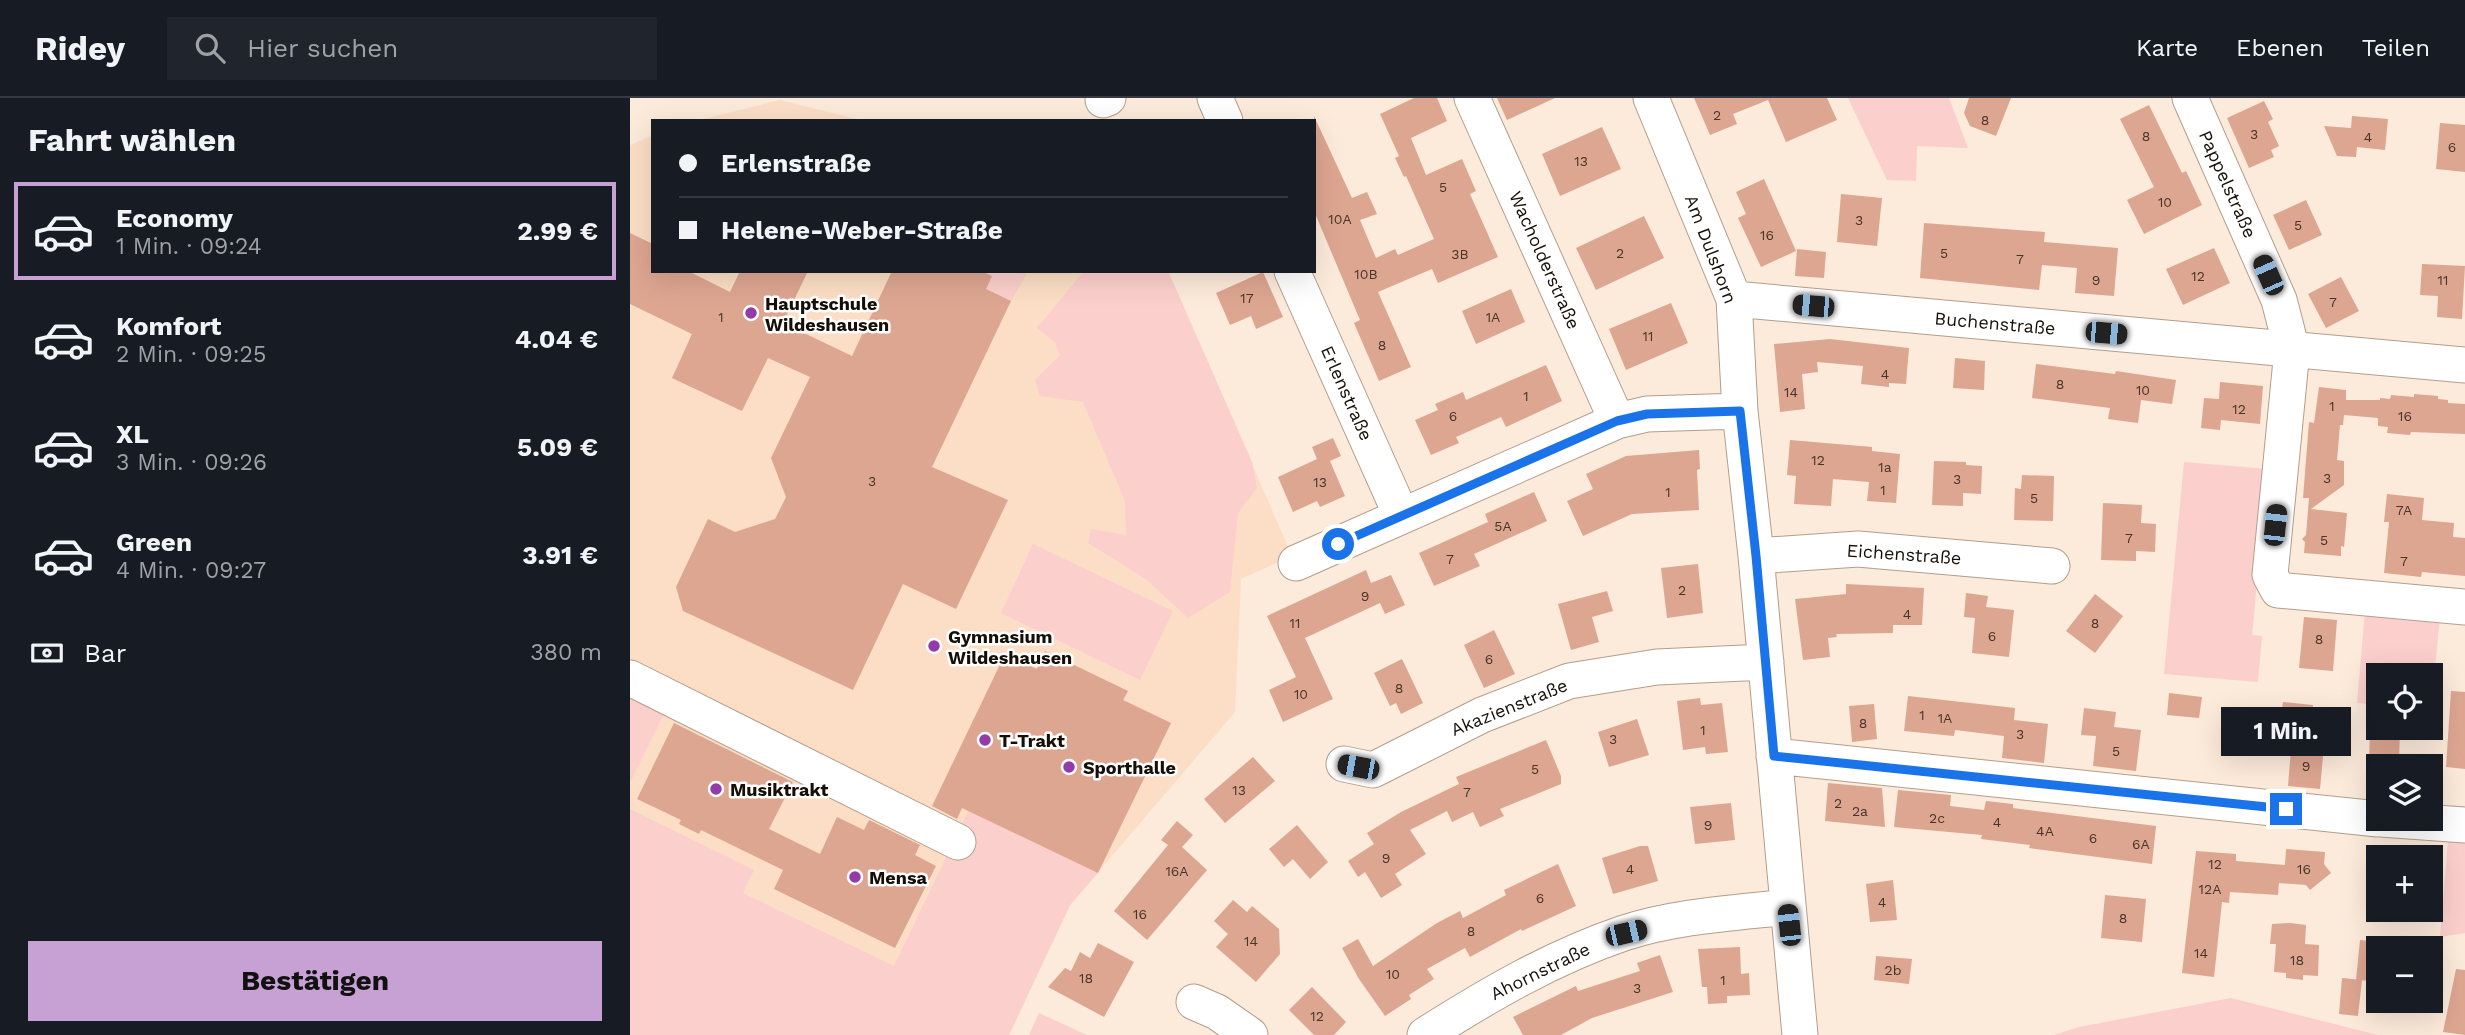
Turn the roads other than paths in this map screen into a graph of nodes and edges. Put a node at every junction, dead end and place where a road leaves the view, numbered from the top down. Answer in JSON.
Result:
{"nodes":[{"id":1,"x":1215,"y":98,"type":"edge"},
{"id":2,"x":1472,"y":98,"type":"edge"},
{"id":3,"x":1651,"y":98,"type":"edge"},
{"id":4,"x":2190,"y":98,"type":"edge"},
{"id":5,"x":1224,"y":119,"type":"edge"},
{"id":6,"x":1293,"y":273,"type":"edge"},
{"id":7,"x":1734,"y":299,"type":"junction"},
{"id":8,"x":2292,"y":350,"type":"junction"},
{"id":9,"x":2465,"y":365,"type":"edge"},
{"id":10,"x":1740,"y":411,"type":"junction"},
{"id":11,"x":1617,"y":421,"type":"junction"},
{"id":12,"x":1401,"y":515,"type":"junction"},
{"id":13,"x":1756,"y":556,"type":"junction"},
{"id":14,"x":1296,"y":563,"type":"dead end"},
{"id":15,"x":2052,"y":566,"type":"dead end"},
{"id":16,"x":2465,"y":607,"type":"edge"},
{"id":17,"x":1766,"y":662,"type":"junction"},
{"id":18,"x":630,"y":678,"type":"edge"},
{"id":19,"x":1774,"y":756,"type":"junction"},
{"id":20,"x":1343,"y":764,"type":"dead end"},
{"id":21,"x":2366,"y":818,"type":"edge"},
{"id":22,"x":2443,"y":823,"type":"edge"},
{"id":23,"x":2465,"y":825,"type":"edge"},
{"id":24,"x":958,"y":842,"type":"dead end"},
{"id":25,"x":1788,"y":907,"type":"junction"},
{"id":26,"x":1194,"y":1002,"type":"dead end"},
{"id":27,"x":1250,"y":1035,"type":"edge"},
{"id":28,"x":1425,"y":1035,"type":"edge"},
{"id":29,"x":1800,"y":1035,"type":"edge"}],
"edges":[{"from":1,"to":5,"type":"street"},
{"from":2,"to":11,"type":"street","name":"Wacholderstraße"},
{"from":3,"to":7,"type":"street","name":"Am Dulshorn"},
{"from":4,"to":8,"type":"street","name":"Pappelstraße"},
{"from":6,"to":12,"type":"street","name":"Erlenstraße"},
{"from":7,"to":8,"type":"street","name":"Buchenstraße"},
{"from":7,"to":10,"type":"street","name":"Am Dulshorn"},
{"from":8,"to":9,"type":"street","name":"Buchenstraße"},
{"from":8,"to":16,"type":"street"},
{"from":10,"to":11,"type":"street"},
{"from":10,"to":13,"type":"street","name":"Am Dulshorn"},
{"from":11,"to":12,"type":"street"},
{"from":12,"to":14,"type":"street"},
{"from":13,"to":15,"type":"street","name":"Eichenstraße"},
{"from":13,"to":17,"type":"street","name":"Am Dulshorn"},
{"from":17,"to":19,"type":"street","name":"Am Dulshorn"},
{"from":17,"to":20,"type":"street","name":"Akazienstraße"},
{"from":18,"to":24,"type":"street"},
{"from":19,"to":21,"type":"street"},
{"from":19,"to":25,"type":"street","name":"Am Dulshorn"},
{"from":22,"to":23,"type":"street"},
{"from":25,"to":28,"type":"street","name":"Ahornstraße"},
{"from":25,"to":29,"type":"street","name":"Am Dulshorn"},
{"from":26,"to":27,"type":"street"}]}
